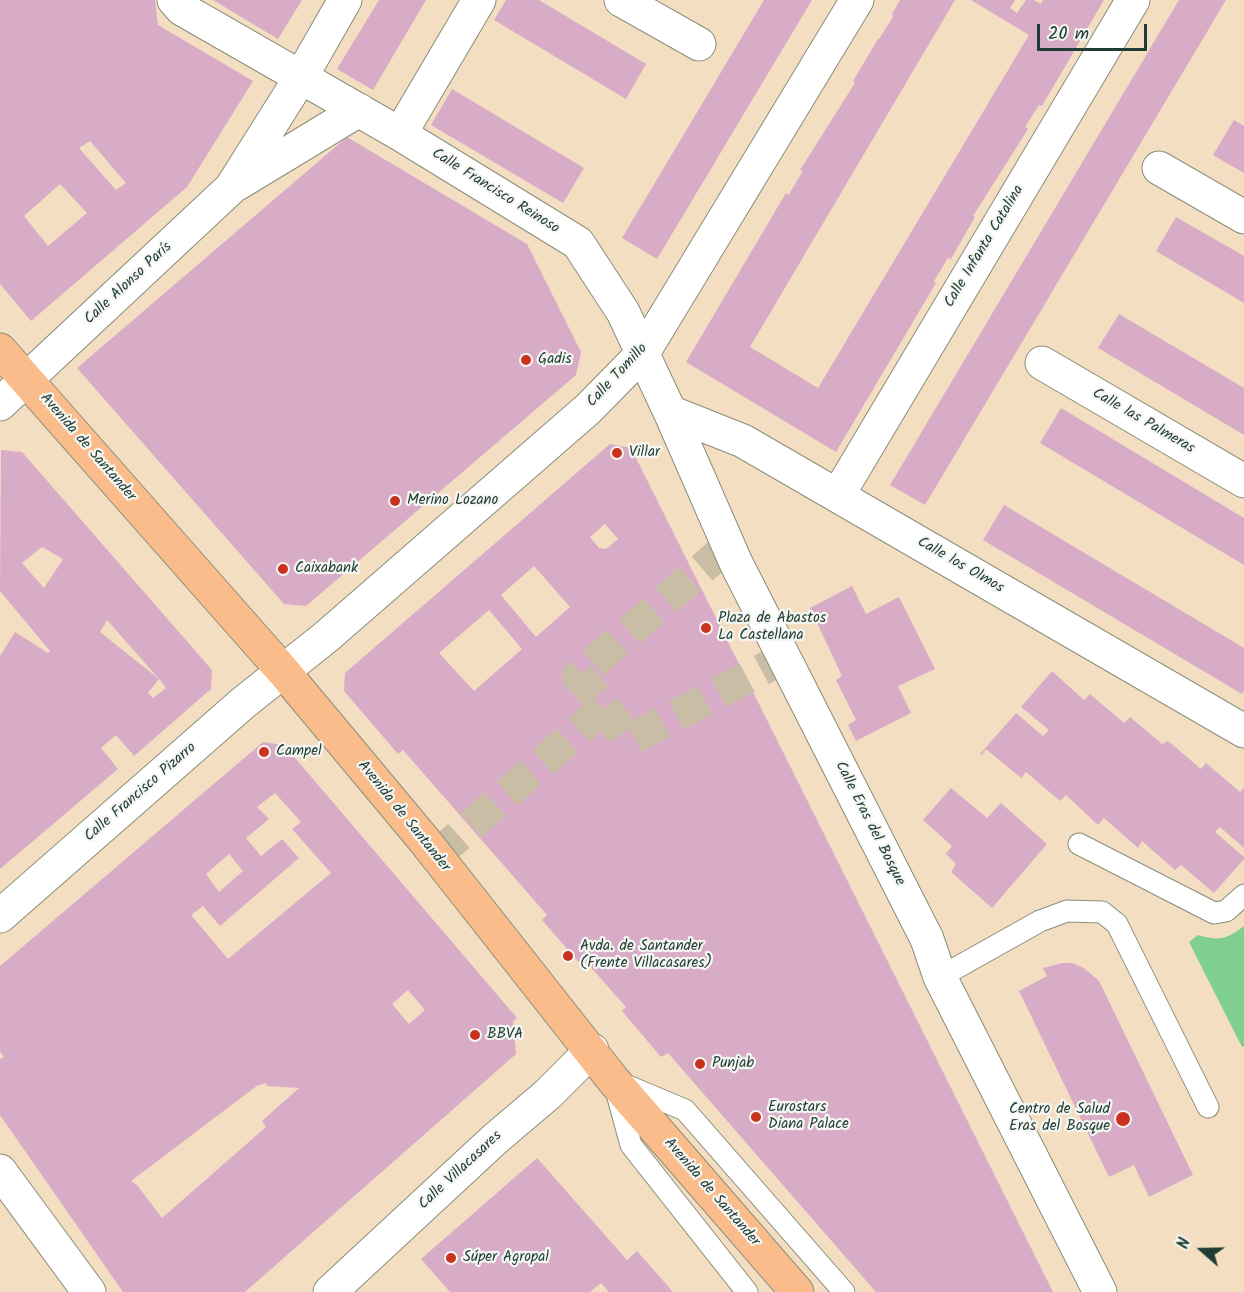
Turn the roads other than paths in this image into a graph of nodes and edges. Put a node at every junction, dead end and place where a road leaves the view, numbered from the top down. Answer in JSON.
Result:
{"nodes":[{"id":1,"x":174,"y":0,"type":"edge"},
{"id":2,"x":345,"y":0,"type":"edge"},
{"id":3,"x":479,"y":0,"type":"edge"},
{"id":4,"x":621,"y":0,"type":"edge"},
{"id":5,"x":857,"y":0,"type":"edge"},
{"id":6,"x":1133,"y":0,"type":"edge"},
{"id":7,"x":699,"y":44,"type":"dead end"},
{"id":8,"x":301,"y":77,"type":"junction"},
{"id":9,"x":359,"y":110,"type":"junction"},
{"id":10,"x":400,"y":134,"type":"junction"},
{"id":11,"x":1158,"y":168,"type":"dead end"},
{"id":12,"x":231,"y":188,"type":"junction"},
{"id":13,"x":1244,"y":218,"type":"edge"},
{"id":14,"x":0,"y":350,"type":"edge"},
{"id":15,"x":643,"y":353,"type":"junction"},
{"id":16,"x":1042,"y":363,"type":"dead end"},
{"id":17,"x":26,"y":379,"type":"junction"},
{"id":18,"x":0,"y":404,"type":"edge"},
{"id":19,"x":670,"y":412,"type":"junction"},
{"id":20,"x":743,"y":441,"type":"junction"},
{"id":21,"x":1244,"y":481,"type":"edge"},
{"id":22,"x":702,"y":485,"type":"junction"},
{"id":23,"x":838,"y":495,"type":"junction"},
{"id":24,"x":284,"y":671,"type":"junction"},
{"id":25,"x":1244,"y":730,"type":"edge"},
{"id":26,"x":1079,"y":844,"type":"dead end"},
{"id":27,"x":1244,"y":895,"type":"edge"},
{"id":28,"x":0,"y":916,"type":"edge"},
{"id":29,"x":940,"y":977,"type":"junction"},
{"id":30,"x":592,"y":1050,"type":"junction"},
{"id":31,"x":614,"y":1081,"type":"junction"},
{"id":32,"x":1208,"y":1107,"type":"dead end"},
{"id":33,"x":0,"y":1171,"type":"edge"},
{"id":34,"x":341,"y":1289,"type":"edge"},
{"id":35,"x":89,"y":1292,"type":"edge"},
{"id":36,"x":747,"y":1292,"type":"edge"},
{"id":37,"x":797,"y":1292,"type":"edge"},
{"id":38,"x":844,"y":1292,"type":"edge"},
{"id":39,"x":1100,"y":1292,"type":"edge"}],
"edges":[{"from":1,"to":8,"type":"street","name":"Calle Francisco Reinoso"},
{"from":2,"to":8,"type":"street","name":"Calle Alonso París"},
{"from":3,"to":10,"type":"street"},
{"from":4,"to":7,"type":"street"},
{"from":5,"to":15,"type":"street","name":"Calle Tomillo"},
{"from":6,"to":23,"type":"street","name":"Calle Infanta Catalina"},
{"from":8,"to":9,"type":"street","name":"Calle Francisco Reinoso"},
{"from":8,"to":12,"type":"street","name":"Calle Alonso París"},
{"from":9,"to":10,"type":"street","name":"Calle Francisco Reinoso"},
{"from":9,"to":12,"type":"street","name":"Calle Alonso París"},
{"from":10,"to":15,"type":"street","name":"Calle Francisco Reinoso"},
{"from":11,"to":13,"type":"street"},
{"from":12,"to":17,"type":"street","name":"Calle Alonso París"},
{"from":14,"to":17,"type":"highway","name":"Avenida de Santander"},
{"from":15,"to":19,"type":"street","name":"Calle Eras del Bosque"},
{"from":15,"to":24,"type":"street","name":"Calle Tomillo"},
{"from":16,"to":21,"type":"street","name":"Calle las Palmeras"},
{"from":17,"to":18,"type":"street","name":"Calle Alonso París"},
{"from":17,"to":24,"type":"highway","name":"Avenida de Santander"},
{"from":19,"to":20,"type":"street","name":"Calle los Olmos"},
{"from":19,"to":22,"type":"street","name":"Calle Eras del Bosque"},
{"from":20,"to":22,"type":"street"},
{"from":20,"to":23,"type":"street","name":"Calle los Olmos"},
{"from":22,"to":29,"type":"street","name":"Calle Eras del Bosque"},
{"from":23,"to":25,"type":"street","name":"Calle los Olmos"},
{"from":24,"to":28,"type":"street","name":"Calle Francisco Pizarro"},
{"from":24,"to":30,"type":"highway","name":"Avenida de Santander"},
{"from":26,"to":27,"type":"lane"},
{"from":29,"to":32,"type":"lane"},
{"from":29,"to":39,"type":"street","name":"Calle Eras del Bosque"},
{"from":30,"to":31,"type":"highway","name":"Avenida de Santander"},
{"from":30,"to":34,"type":"street","name":"Calle Villacasares"},
{"from":31,"to":36,"type":"lane"},
{"from":31,"to":37,"type":"highway","name":"Avenida de Santander"},
{"from":31,"to":38,"type":"lane"},
{"from":33,"to":35,"type":"street"}]}
